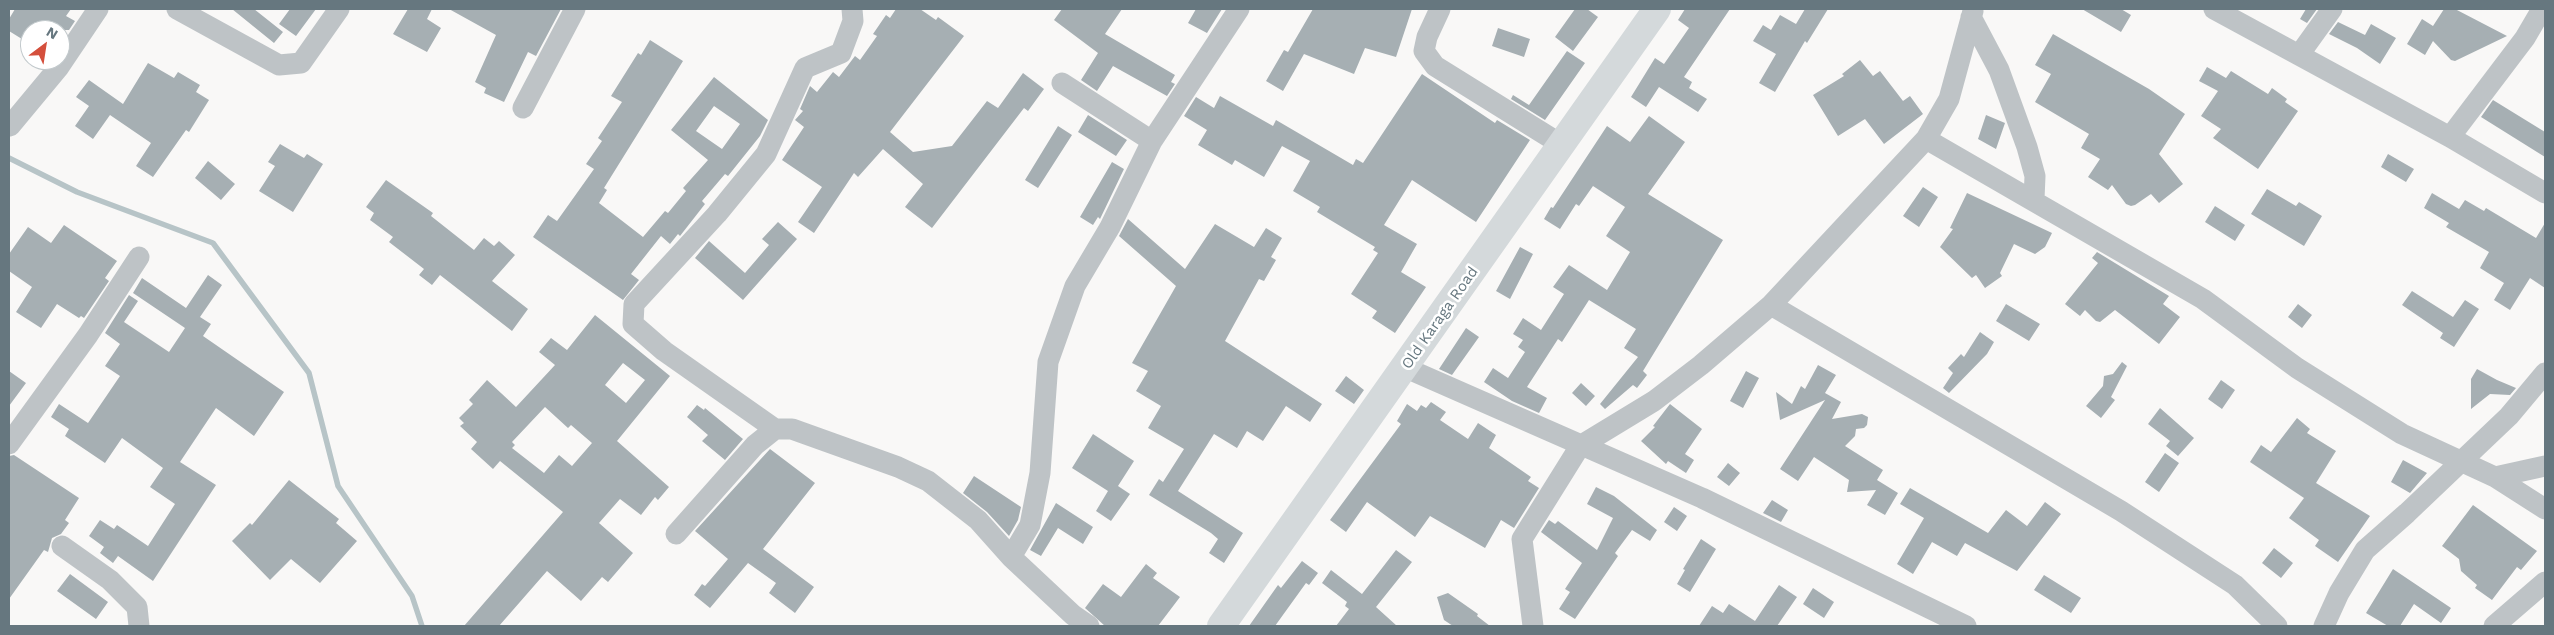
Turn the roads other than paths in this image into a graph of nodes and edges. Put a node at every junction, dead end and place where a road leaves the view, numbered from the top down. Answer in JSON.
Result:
{"nodes":[{"id":1,"x":98,"y":9,"type":"edge"},
{"id":2,"x":177,"y":9,"type":"edge"},
{"id":3,"x":339,"y":9,"type":"edge"},
{"id":4,"x":575,"y":9,"type":"edge"},
{"id":5,"x":852,"y":9,"type":"edge"},
{"id":6,"x":1239,"y":9,"type":"edge"},
{"id":7,"x":1440,"y":9,"type":"edge"},
{"id":8,"x":1657,"y":9,"type":"edge"},
{"id":9,"x":2214,"y":9,"type":"edge"},
{"id":10,"x":2332,"y":9,"type":"edge"},
{"id":11,"x":2542,"y":9,"type":"edge"},
{"id":12,"x":1972,"y":13,"type":"edge"},
{"id":13,"x":2299,"y":55,"type":"junction"},
{"id":14,"x":1062,"y":83,"type":"dead end"},
{"id":15,"x":523,"y":108,"type":"dead end"},
{"id":16,"x":10,"y":126,"type":"dead end"},
{"id":17,"x":2450,"y":137,"type":"junction"},
{"id":18,"x":1926,"y":139,"type":"junction"},
{"id":19,"x":1152,"y":141,"type":"junction"},
{"id":20,"x":1562,"y":145,"type":"junction"},
{"id":21,"x":2545,"y":194,"type":"edge"},
{"id":22,"x":2034,"y":199,"type":"junction"},
{"id":23,"x":140,"y":257,"type":"dead end"},
{"id":24,"x":1772,"y":305,"type":"junction"},
{"id":25,"x":1406,"y":368,"type":"junction"},
{"id":26,"x":2545,"y":373,"type":"edge"},
{"id":27,"x":775,"y":429,"type":"junction"},
{"id":28,"x":9,"y":444,"type":"edge"},
{"id":29,"x":1580,"y":446,"type":"junction"},
{"id":30,"x":2460,"y":461,"type":"junction"},
{"id":31,"x":2545,"y":466,"type":"edge"},
{"id":32,"x":2494,"y":477,"type":"junction"},
{"id":33,"x":2545,"y":509,"type":"edge"},
{"id":34,"x":676,"y":534,"type":"dead end"},
{"id":35,"x":62,"y":546,"type":"dead end"},
{"id":36,"x":1011,"y":557,"type":"junction"},
{"id":37,"x":2545,"y":582,"type":"edge"},
{"id":38,"x":1076,"y":622,"type":"edge"},
{"id":39,"x":139,"y":626,"type":"edge"},
{"id":40,"x":1221,"y":626,"type":"edge"},
{"id":41,"x":1534,"y":626,"type":"edge"},
{"id":42,"x":1966,"y":626,"type":"edge"},
{"id":43,"x":2277,"y":626,"type":"edge"},
{"id":44,"x":2324,"y":626,"type":"edge"},
{"id":45,"x":2494,"y":626,"type":"edge"}],
"edges":[{"from":1,"to":16,"type":"street"},
{"from":2,"to":3,"type":"street"},
{"from":4,"to":15,"type":"street"},
{"from":5,"to":27,"type":"street"},
{"from":6,"to":19,"type":"street"},
{"from":7,"to":20,"type":"street"},
{"from":8,"to":20,"type":"street","name":"Old Karaga Road"},
{"from":9,"to":13,"type":"street"},
{"from":10,"to":13,"type":"street"},
{"from":11,"to":17,"type":"street"},
{"from":12,"to":18,"type":"street"},
{"from":12,"to":22,"type":"street"},
{"from":13,"to":17,"type":"street"},
{"from":14,"to":19,"type":"street"},
{"from":17,"to":21,"type":"street"},
{"from":18,"to":22,"type":"street"},
{"from":18,"to":24,"type":"street"},
{"from":19,"to":36,"type":"street"},
{"from":20,"to":25,"type":"street","name":"Old Karaga Road"},
{"from":22,"to":30,"type":"street"},
{"from":23,"to":28,"type":"street"},
{"from":24,"to":29,"type":"street"},
{"from":24,"to":43,"type":"street"},
{"from":25,"to":29,"type":"street"},
{"from":25,"to":40,"type":"street","name":"Old Karaga Road"},
{"from":26,"to":30,"type":"street"},
{"from":27,"to":34,"type":"street"},
{"from":27,"to":36,"type":"street"},
{"from":29,"to":41,"type":"street"},
{"from":29,"to":42,"type":"street"},
{"from":30,"to":32,"type":"street"},
{"from":30,"to":44,"type":"street"},
{"from":31,"to":32,"type":"street"},
{"from":32,"to":33,"type":"street"},
{"from":35,"to":39,"type":"street"},
{"from":36,"to":38,"type":"street"},
{"from":37,"to":45,"type":"street"}]}
